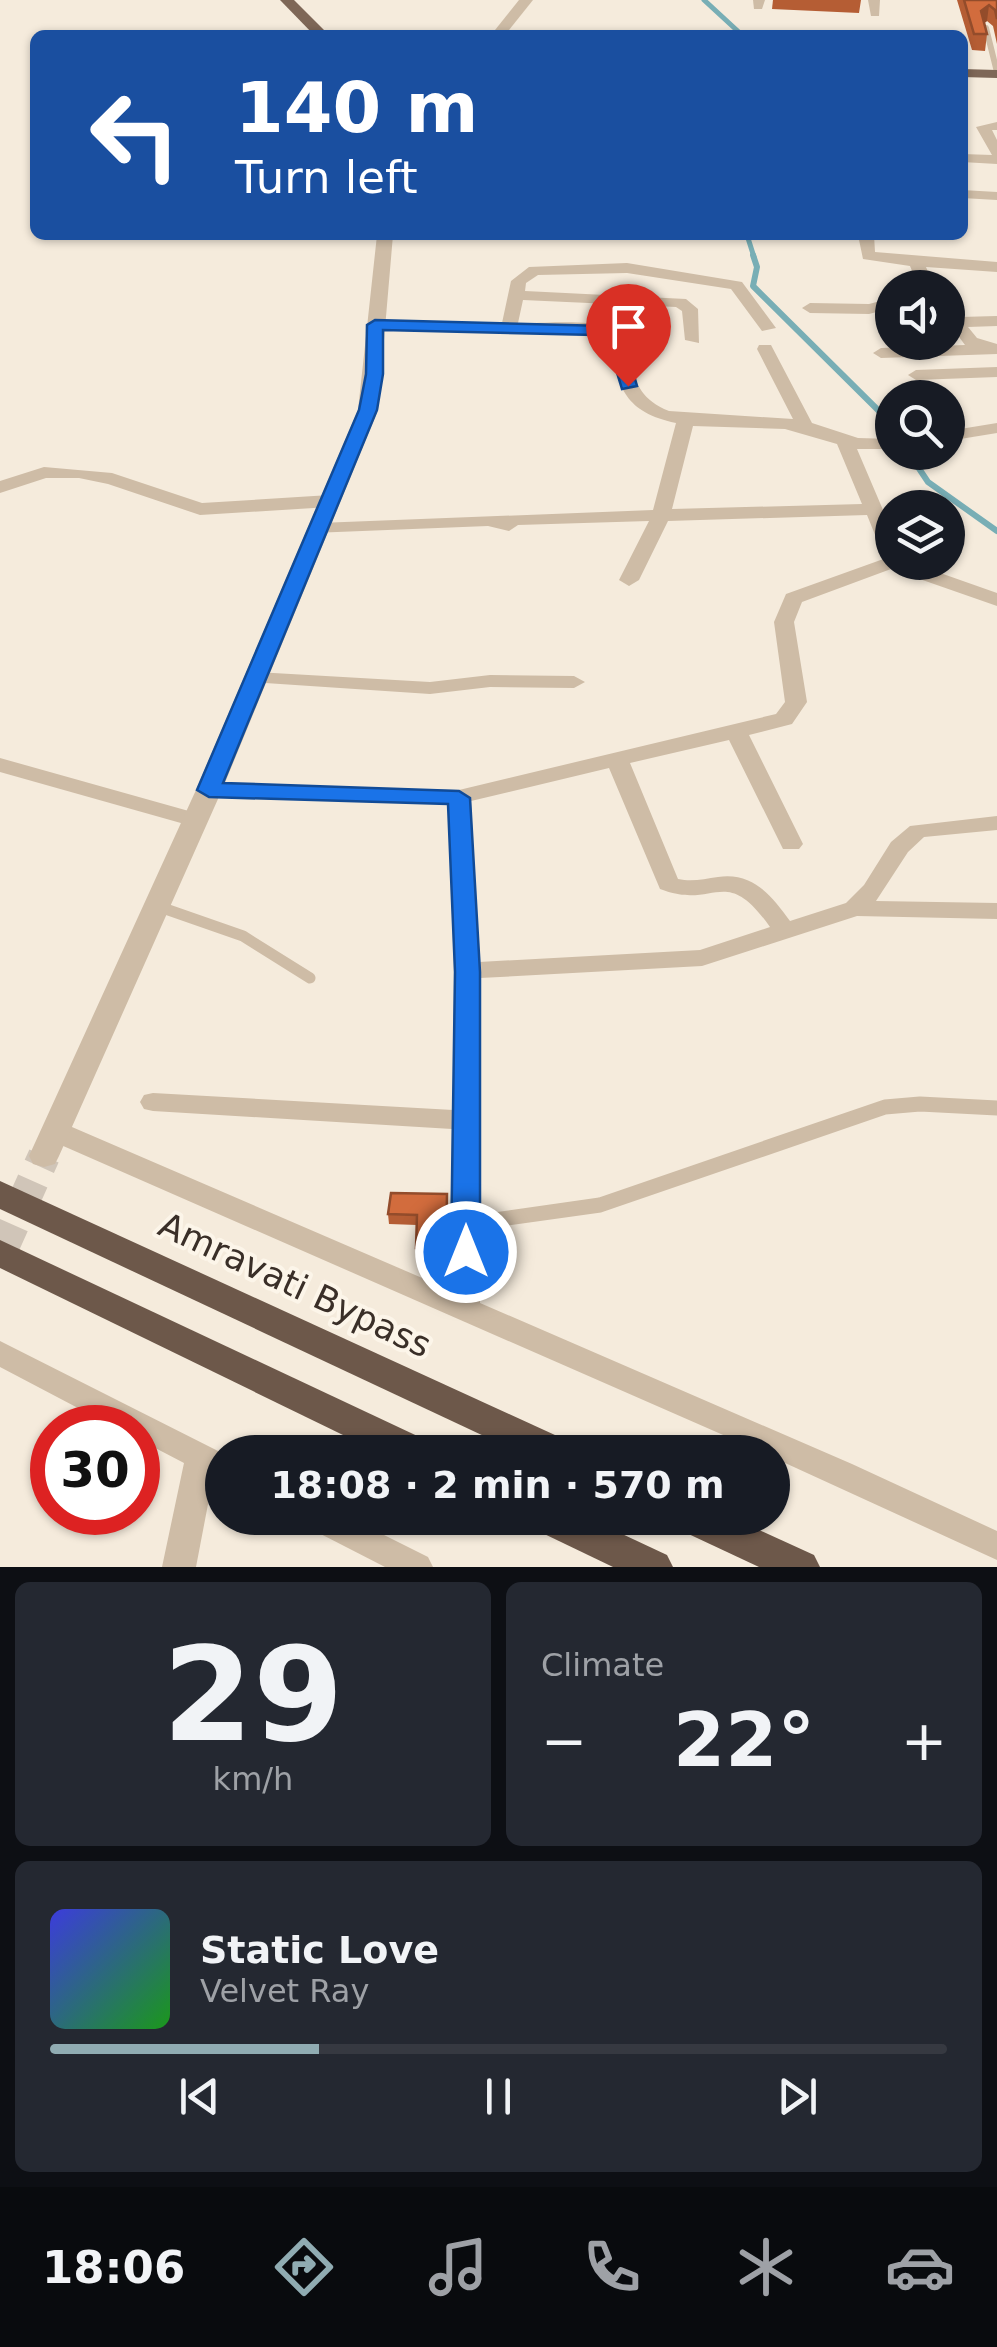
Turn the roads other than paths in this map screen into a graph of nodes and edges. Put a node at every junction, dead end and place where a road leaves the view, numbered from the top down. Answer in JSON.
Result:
{"nodes":[{"id":1,"x":273,"y":0,"type":"edge"},
{"id":2,"x":287,"y":0,"type":"edge"},
{"id":3,"x":526,"y":0,"type":"edge"},
{"id":4,"x":986,"y":28,"type":"edge"},
{"id":5,"x":297,"y":30,"type":"edge"},
{"id":6,"x":317,"y":30,"type":"edge"},
{"id":7,"x":502,"y":30,"type":"edge"},
{"id":8,"x":997,"y":75,"type":"edge"},
{"id":9,"x":968,"y":76,"type":"edge"},
{"id":10,"x":997,"y":126,"type":"edge"},
{"id":11,"x":997,"y":156,"type":"edge"},
{"id":12,"x":968,"y":158,"type":"edge"},
{"id":13,"x":968,"y":194,"type":"edge"},
{"id":14,"x":997,"y":196,"type":"edge"},
{"id":15,"x":384,"y":240,"type":"edge"},
{"id":16,"x":866,"y":240,"type":"edge"},
{"id":17,"x":916,"y":262,"type":"junction"},
{"id":18,"x":997,"y":267,"type":"edge"},
{"id":19,"x":919,"y":270,"type":"edge"},
{"id":20,"x":516,"y":296,"type":"junction"},
{"id":21,"x":810,"y":308,"type":"dead end"},
{"id":22,"x":875,"y":308,"type":"edge"},
{"id":23,"x":965,"y":318,"type":"edge"},
{"id":24,"x":997,"y":322,"type":"edge"},
{"id":25,"x":375,"y":325,"type":"junction"},
{"id":26,"x":508,"y":328,"type":"junction"},
{"id":27,"x":768,"y":328,"type":"dead end"},
{"id":28,"x":965,"y":334,"type":"edge"},
{"id":29,"x":692,"y":340,"type":"dead end"},
{"id":30,"x":997,"y":348,"type":"edge"},
{"id":31,"x":765,"y":349,"type":"dead end"},
{"id":32,"x":965,"y":349,"type":"edge"},
{"id":33,"x":997,"y":372,"type":"edge"},
{"id":34,"x":916,"y":375,"type":"dead end"},
{"id":35,"x":686,"y":418,"type":"junction"},
{"id":36,"x":805,"y":426,"type":"junction"},
{"id":37,"x":997,"y":428,"type":"edge"},
{"id":38,"x":965,"y":433,"type":"edge"},
{"id":39,"x":846,"y":444,"type":"junction"},
{"id":40,"x":875,"y":445,"type":"edge"},
{"id":41,"x":0,"y":487,"type":"edge"},
{"id":42,"x":330,"y":501,"type":"junction"},
{"id":43,"x":874,"y":509,"type":"joint"},
{"id":44,"x":661,"y":518,"type":"junction"},
{"id":45,"x":498,"y":520,"type":"junction"},
{"id":46,"x":319,"y":528,"type":"junction"},
{"id":47,"x":518,"y":533,"type":"dead end"},
{"id":48,"x":875,"y":569,"type":"edge"},
{"id":49,"x":629,"y":580,"type":"dead end"},
{"id":50,"x":940,"y":580,"type":"edge"},
{"id":51,"x":997,"y":600,"type":"edge"},
{"id":52,"x":256,"y":678,"type":"junction"},
{"id":53,"x":574,"y":682,"type":"dead end"},
{"id":54,"x":736,"y":731,"type":"junction"},
{"id":55,"x":616,"y":757,"type":"junction"},
{"id":56,"x":0,"y":766,"type":"edge"},
{"id":57,"x":209,"y":790,"type":"junction"},
{"id":58,"x":459,"y":798,"type":"junction"},
{"id":59,"x":195,"y":820,"type":"junction"},
{"id":60,"x":997,"y":823,"type":"edge"},
{"id":61,"x":791,"y":844,"type":"dead end"},
{"id":62,"x":156,"y":906,"type":"junction"},
{"id":63,"x":855,"y":908,"type":"junction"},
{"id":64,"x":997,"y":911,"type":"edge"},
{"id":65,"x":786,"y":931,"type":"junction"},
{"id":66,"x":467,"y":972,"type":"junction"},
{"id":67,"x":310,"y":978,"type":"dead end"},
{"id":68,"x":153,"y":1102,"type":"dead end"},
{"id":69,"x":997,"y":1108,"type":"edge"},
{"id":70,"x":466,"y":1120,"type":"junction"},
{"id":71,"x":50,"y":1143,"type":"joint"},
{"id":72,"x":0,"y":1194,"type":"edge"},
{"id":73,"x":466,"y":1224,"type":"junction"},
{"id":74,"x":0,"y":1254,"type":"edge"},
{"id":75,"x":465,"y":1309,"type":"junction"},
{"id":76,"x":0,"y":1353,"type":"edge"},
{"id":77,"x":378,"y":1435,"type":"edge"},
{"id":78,"x":517,"y":1435,"type":"edge"},
{"id":79,"x":205,"y":1458,"type":"edge"},
{"id":80,"x":205,"y":1485,"type":"edge"},
{"id":81,"x":353,"y":1535,"type":"edge"},
{"id":82,"x":585,"y":1535,"type":"edge"},
{"id":83,"x":731,"y":1535,"type":"edge"},
{"id":84,"x":997,"y":1546,"type":"edge"},
{"id":85,"x":180,"y":1567,"type":"edge"},
{"id":86,"x":416,"y":1567,"type":"edge"},
{"id":87,"x":652,"y":1567,"type":"edge"},
{"id":88,"x":800,"y":1567,"type":"edge"}],
"edges":[{"from":1,"to":5,"type":"main road"},
{"from":2,"to":6,"type":"main road"},
{"from":3,"to":7,"type":"street"},
{"from":4,"to":8,"type":"lane"},
{"from":8,"to":9,"type":"main road"},
{"from":10,"to":11,"type":"street"},
{"from":11,"to":12,"type":"street"},
{"from":13,"to":14,"type":"street"},
{"from":15,"to":25,"type":"street"},
{"from":16,"to":17,"type":"street"},
{"from":17,"to":18,"type":"street"},
{"from":17,"to":19,"type":"street"},
{"from":20,"to":26,"type":"street"},
{"from":20,"to":27,"type":"street"},
{"from":20,"to":29,"type":"street"},
{"from":21,"to":22,"type":"street"},
{"from":23,"to":24,"type":"street"},
{"from":25,"to":26,"type":"street"},
{"from":25,"to":42,"type":"street"},
{"from":26,"to":35,"type":"street"},
{"from":28,"to":30,"type":"street"},
{"from":30,"to":32,"type":"street"},
{"from":31,"to":36,"type":"street"},
{"from":33,"to":34,"type":"street"},
{"from":35,"to":36,"type":"street"},
{"from":35,"to":44,"type":"street"},
{"from":36,"to":39,"type":"street"},
{"from":37,"to":38,"type":"street"},
{"from":39,"to":40,"type":"street"},
{"from":39,"to":43,"type":"street"},
{"from":41,"to":42,"type":"street"},
{"from":42,"to":46,"type":"street"},
{"from":43,"to":44,"type":"street"},
{"from":44,"to":45,"type":"street"},
{"from":44,"to":49,"type":"street"},
{"from":45,"to":46,"type":"street"},
{"from":45,"to":47,"type":"street"},
{"from":46,"to":52,"type":"street"},
{"from":48,"to":54,"type":"street"},
{"from":50,"to":51,"type":"street"},
{"from":52,"to":53,"type":"street"},
{"from":52,"to":57,"type":"street"},
{"from":54,"to":55,"type":"street"},
{"from":54,"to":61,"type":"street"},
{"from":55,"to":58,"type":"street"},
{"from":55,"to":65,"type":"street"},
{"from":56,"to":59,"type":"street"},
{"from":57,"to":58,"type":"street"},
{"from":57,"to":59,"type":"street"},
{"from":58,"to":66,"type":"street"},
{"from":59,"to":62,"type":"street"},
{"from":60,"to":63,"type":"street"},
{"from":62,"to":67,"type":"lane"},
{"from":62,"to":71,"type":"street"},
{"from":63,"to":64,"type":"street"},
{"from":63,"to":65,"type":"street"},
{"from":65,"to":66,"type":"street"},
{"from":66,"to":70,"type":"street"},
{"from":68,"to":70,"type":"street"},
{"from":69,"to":73,"type":"lane"},
{"from":70,"to":73,"type":"street"},
{"from":71,"to":75,"type":"street"},
{"from":72,"to":78,"type":"highway","name":"Amravati Bypass"},
{"from":73,"to":75,"type":"street"},
{"from":74,"to":77,"type":"highway"},
{"from":75,"to":84,"type":"street"},
{"from":76,"to":79,"type":"street"},
{"from":80,"to":85,"type":"street"},
{"from":81,"to":86,"type":"street"},
{"from":82,"to":87,"type":"highway"},
{"from":83,"to":88,"type":"highway"}]}
